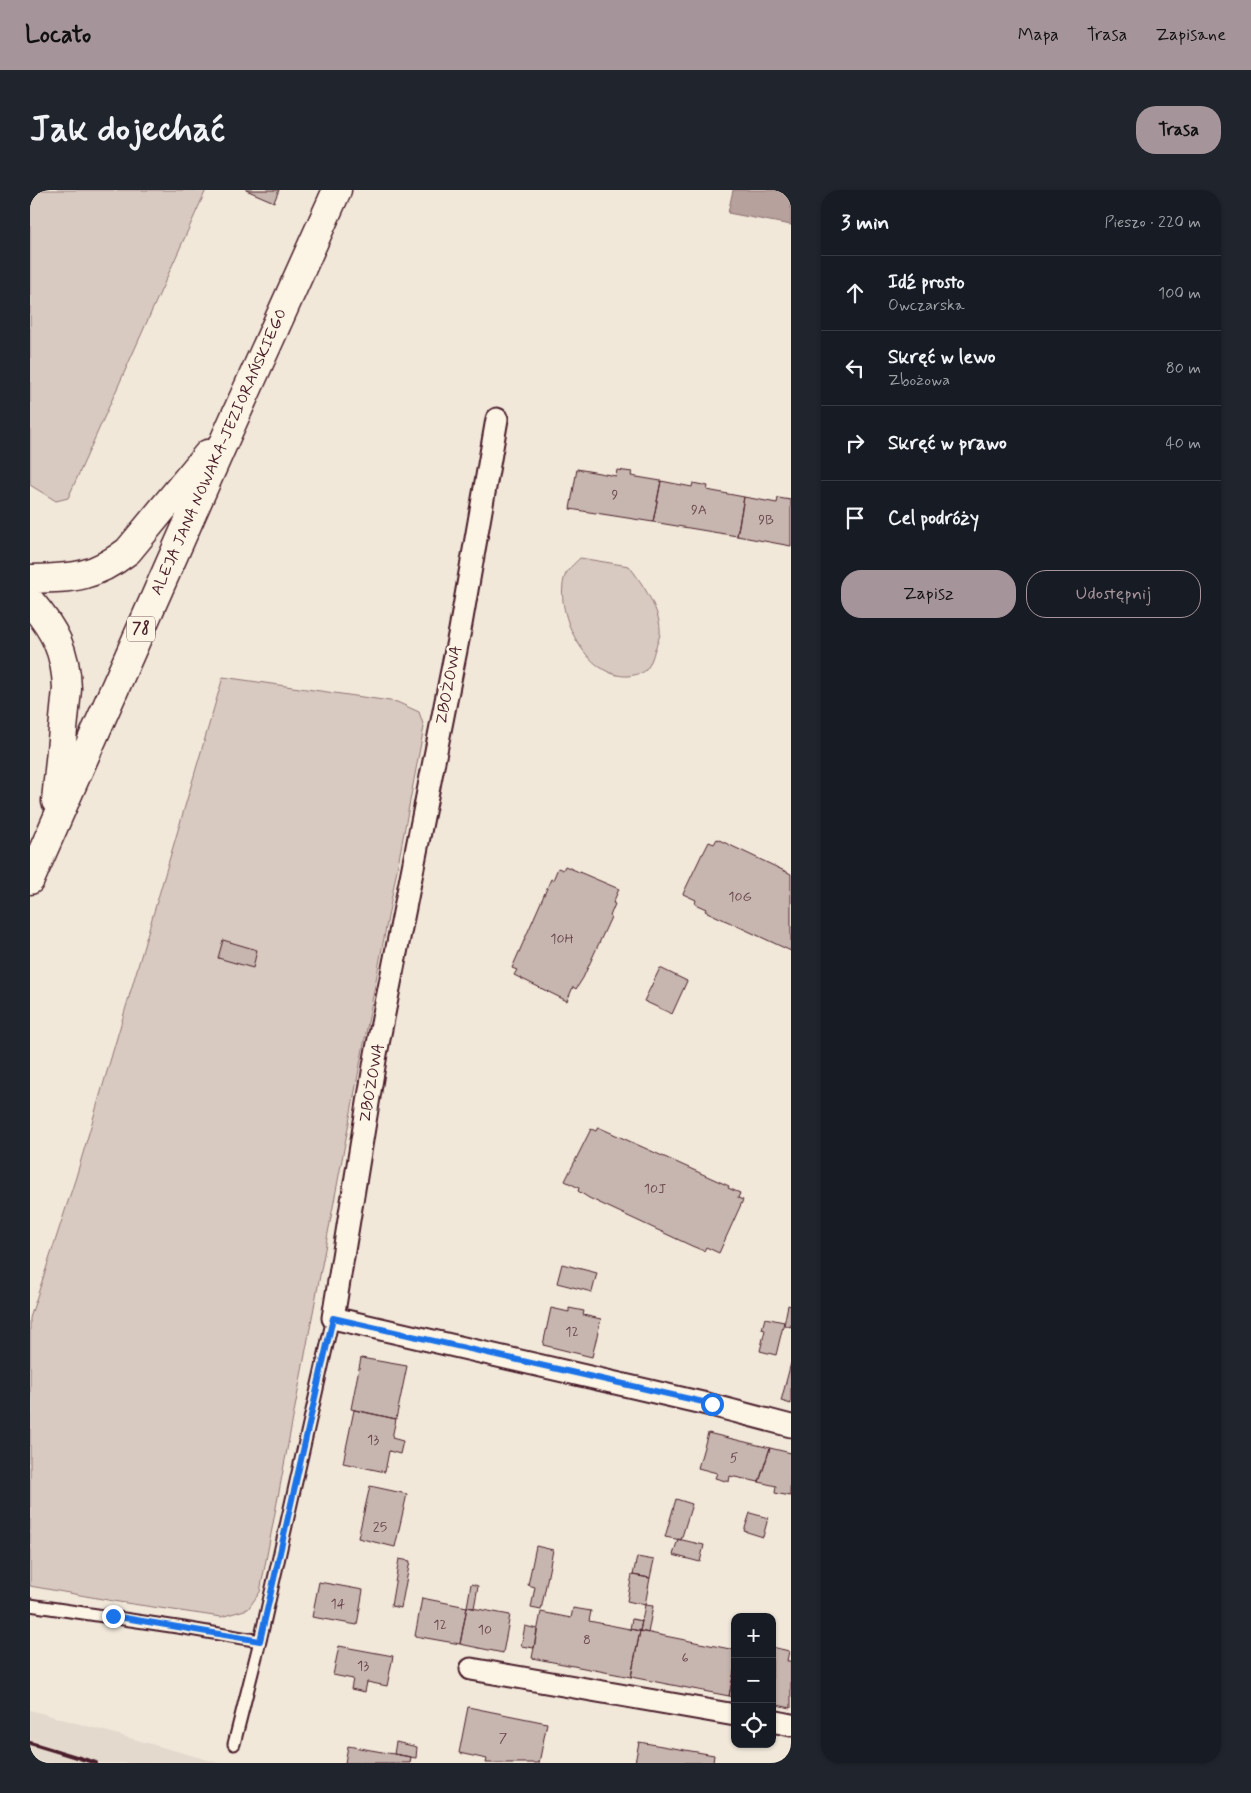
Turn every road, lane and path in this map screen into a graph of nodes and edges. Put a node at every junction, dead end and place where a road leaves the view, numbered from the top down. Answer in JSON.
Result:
{"nodes":[{"id":1,"x":337,"y":190,"type":"edge"},
{"id":2,"x":496,"y":419,"type":"dead end"},
{"id":3,"x":229,"y":430,"type":"junction"},
{"id":4,"x":30,"y":579,"type":"edge"},
{"id":5,"x":30,"y":601,"type":"edge"},
{"id":6,"x":53,"y":828,"type":"junction"},
{"id":7,"x":30,"y":880,"type":"edge"},
{"id":8,"x":333,"y":1318,"type":"junction"},
{"id":9,"x":791,"y":1426,"type":"edge"},
{"id":10,"x":30,"y":1606,"type":"edge"},
{"id":11,"x":260,"y":1641,"type":"junction"},
{"id":12,"x":471,"y":1669,"type":"dead end"},
{"id":13,"x":731,"y":1714,"type":"edge"},
{"id":14,"x":776,"y":1722,"type":"edge"},
{"id":15,"x":791,"y":1725,"type":"edge"},
{"id":16,"x":234,"y":1744,"type":"dead end"}],
"edges":[{"from":1,"to":3,"type":"main road","name":"ALEJA JANA NOWAKA-JEZIORAŃSKIEGO","number":"78"},
{"from":2,"to":8,"type":"street","name":"ZBOŻOWA"},
{"from":3,"to":4,"type":"main road"},
{"from":3,"to":6,"type":"main road","name":"ALEJA JANA NOWAKA-JEZIORAŃSKIEGO","number":"78"},
{"from":5,"to":6,"type":"main road"},
{"from":6,"to":7,"type":"main road","name":"ALEJA JANA NOWAKA-JEZIORAŃSKIEGO","number":"78"},
{"from":8,"to":9,"type":"street"},
{"from":8,"to":11,"type":"lane","name":"ZBOŻOWA"},
{"from":10,"to":11,"type":"lane"},
{"from":11,"to":16,"type":"lane","name":"ZBOŻOWA"},
{"from":12,"to":13,"type":"street"},
{"from":14,"to":15,"type":"street"}]}
